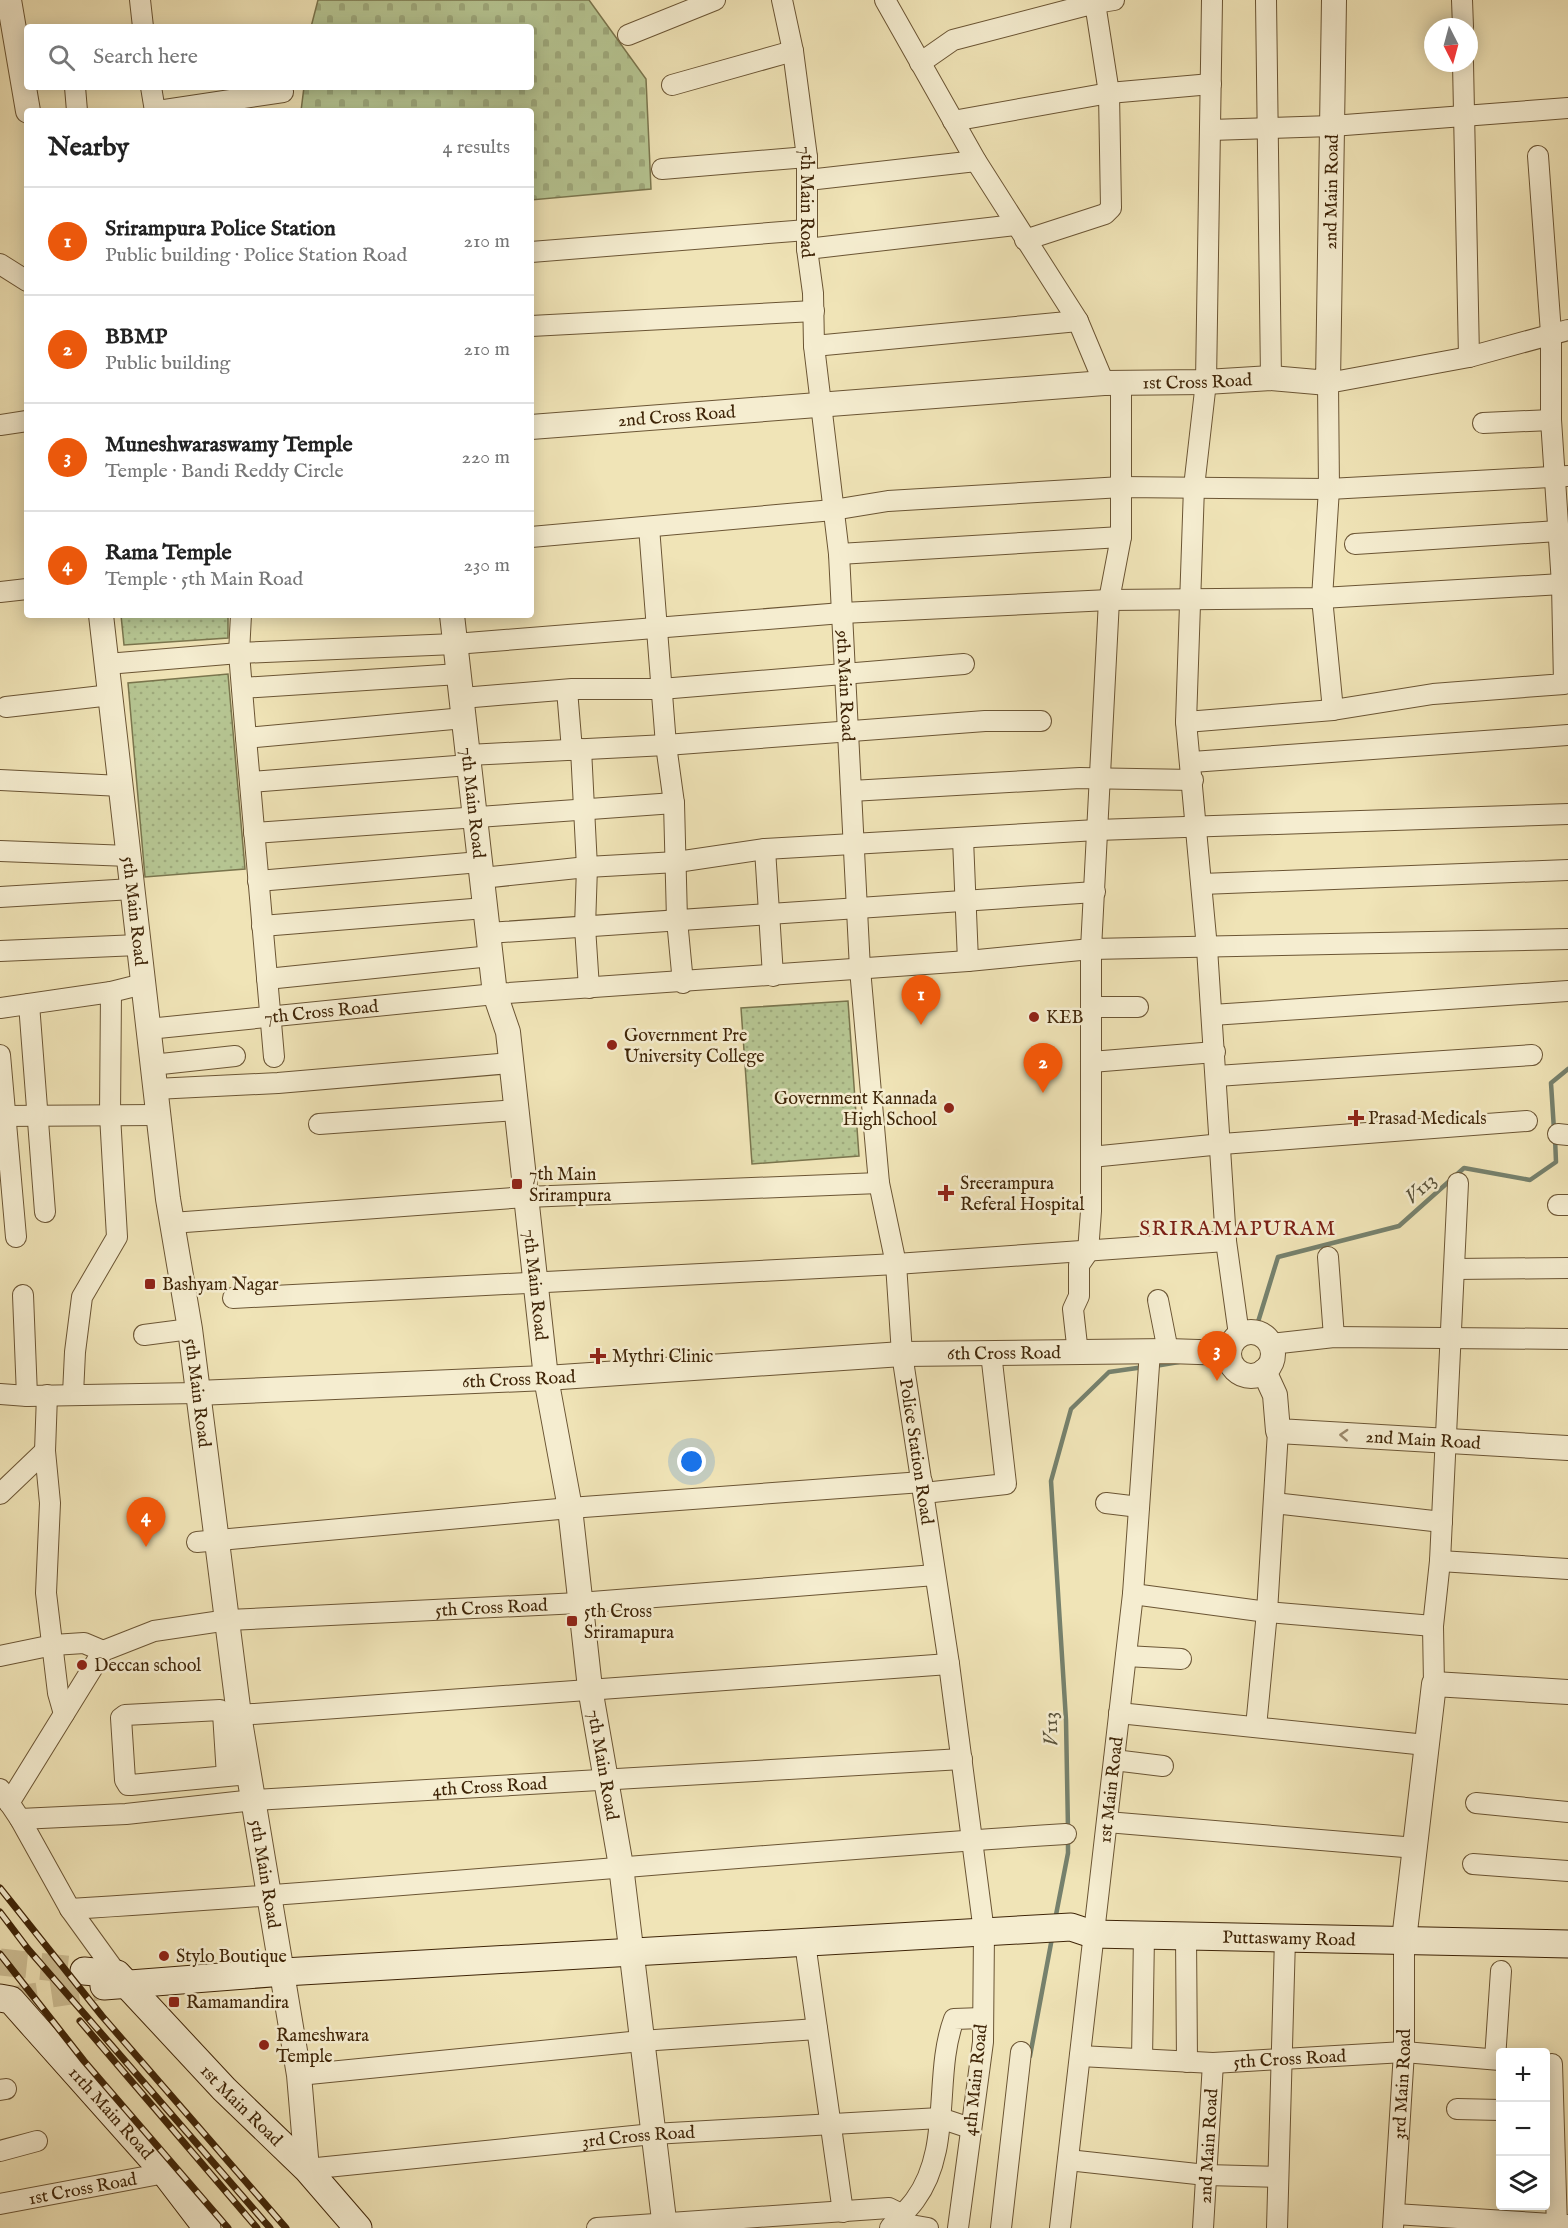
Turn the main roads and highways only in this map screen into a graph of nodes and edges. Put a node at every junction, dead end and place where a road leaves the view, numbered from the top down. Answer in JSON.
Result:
{"nodes":[{"id":1,"x":1568,"y":1944,"type":"edge"},
{"id":2,"x":107,"y":1979,"type":"joint"},
{"id":3,"x":5,"y":1999,"type":"edge"},
{"id":4,"x":207,"y":2228,"type":"edge"},
{"id":5,"x":358,"y":2228,"type":"edge"}],
"edges":[{"from":1,"to":2,"type":"main road","name":"Puttaswamy Road"},
{"from":2,"to":5,"type":"main road","name":"1st Main Road"},
{"from":3,"to":4,"type":"main road","name":"11th Main Road"}]}
